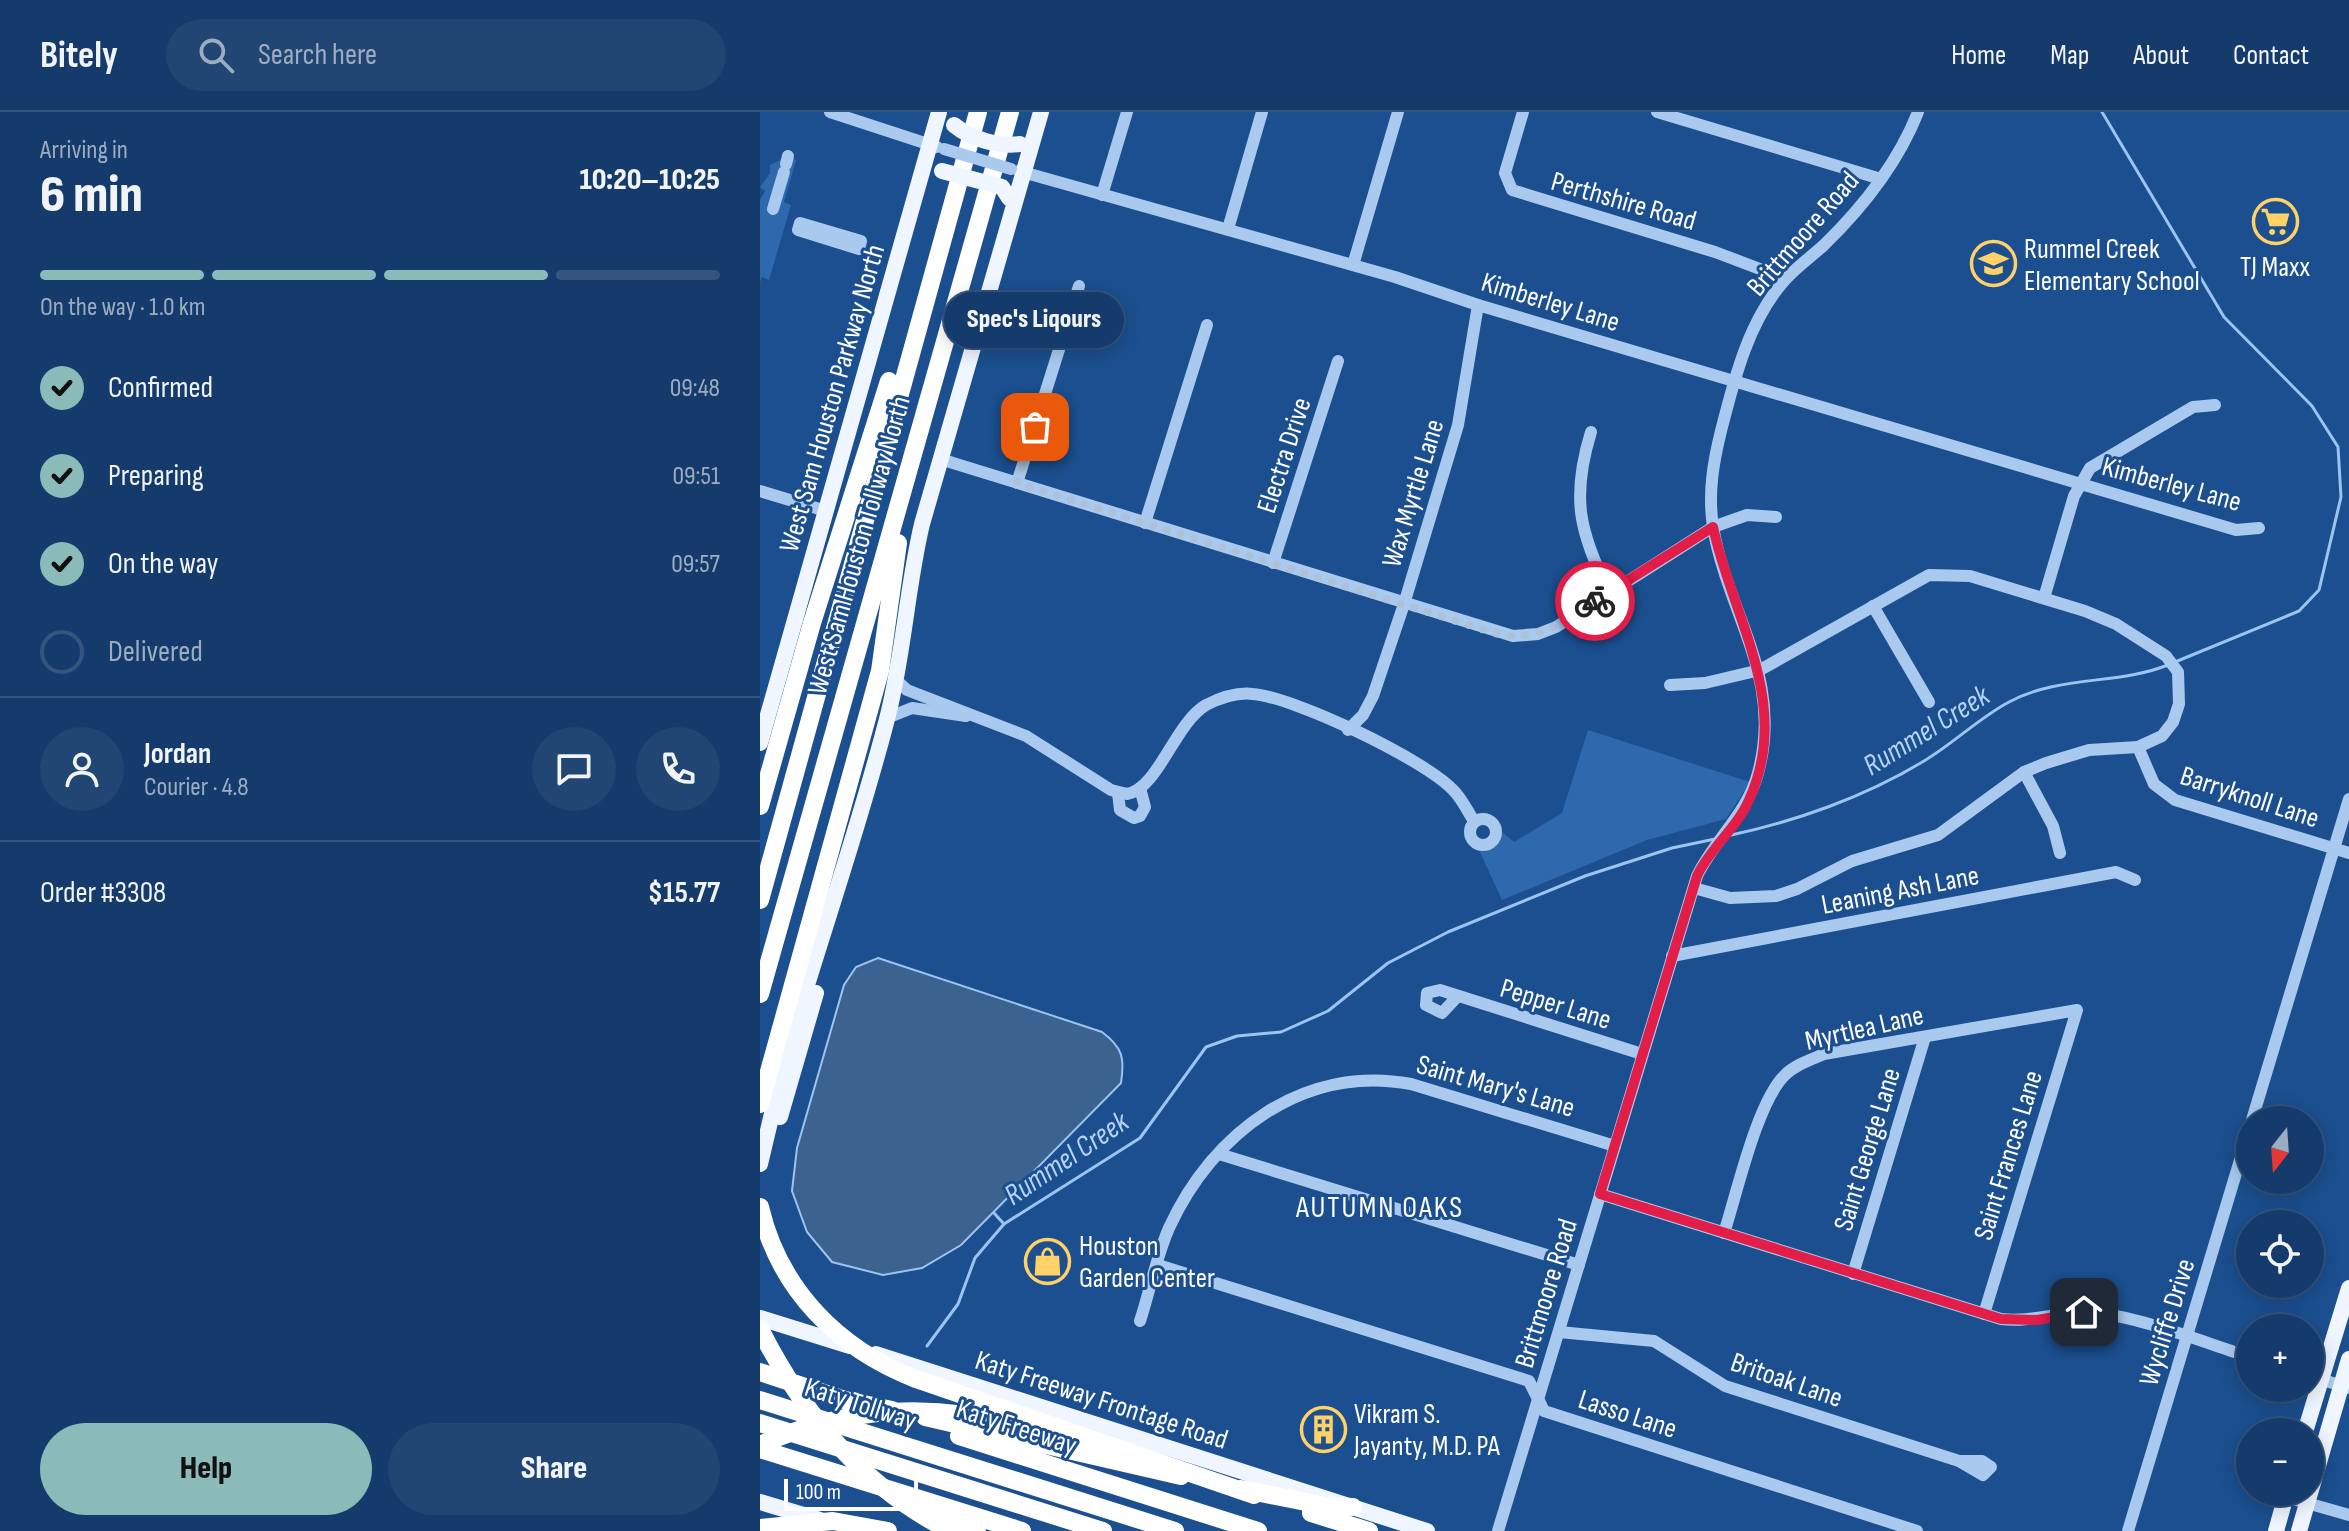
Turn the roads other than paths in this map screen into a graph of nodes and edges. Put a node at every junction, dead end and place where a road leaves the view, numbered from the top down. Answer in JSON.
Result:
{"nodes":[{"id":1,"x":830,"y":112,"type":"edge"},
{"id":2,"x":939,"y":112,"type":"edge"},
{"id":3,"x":978,"y":112,"type":"edge"},
{"id":4,"x":1010,"y":112,"type":"edge"},
{"id":5,"x":1041,"y":112,"type":"edge"},
{"id":6,"x":1127,"y":112,"type":"edge"},
{"id":7,"x":1262,"y":112,"type":"edge"},
{"id":8,"x":1398,"y":112,"type":"edge"},
{"id":9,"x":1523,"y":112,"type":"edge"},
{"id":10,"x":1657,"y":112,"type":"edge"},
{"id":11,"x":1918,"y":112,"type":"edge"},
{"id":12,"x":951,"y":119,"type":"edge"},
{"id":13,"x":1035,"y":133,"type":"junction"},
{"id":14,"x":936,"y":147,"type":"junction"},
{"id":15,"x":786,"y":164,"type":"dead end"},
{"id":16,"x":1017,"y":171,"type":"junction"},
{"id":17,"x":1881,"y":179,"type":"junction"},
{"id":18,"x":920,"y":183,"type":"junction"},
{"id":19,"x":1102,"y":195,"type":"junction"},
{"id":20,"x":1010,"y":206,"type":"junction"},
{"id":21,"x":773,"y":209,"type":"dead end"},
{"id":22,"x":1228,"y":229,"type":"junction"},
{"id":23,"x":1353,"y":265,"type":"junction"},
{"id":24,"x":932,"y":273,"type":"junction"},
{"id":25,"x":1783,"y":282,"type":"junction"},
{"id":26,"x":1079,"y":286,"type":"dead end"},
{"id":27,"x":1478,"y":305,"type":"junction"},
{"id":28,"x":1207,"y":325,"type":"dead end"},
{"id":29,"x":1338,"y":361,"type":"dead end"},
{"id":30,"x":1735,"y":380,"type":"junction"},
{"id":31,"x":930,"y":396,"type":"junction"},
{"id":32,"x":2215,"y":405,"type":"dead end"},
{"id":33,"x":1591,"y":432,"type":"dead end"},
{"id":34,"x":940,"y":459,"type":"junction"},
{"id":35,"x":1017,"y":483,"type":"junction"},
{"id":36,"x":2079,"y":483,"type":"junction"},
{"id":37,"x":760,"y":491,"type":"edge"},
{"id":38,"x":826,"y":511,"type":"junction"},
{"id":39,"x":1776,"y":517,"type":"dead end"},
{"id":40,"x":1145,"y":523,"type":"junction"},
{"id":41,"x":1713,"y":527,"type":"junction"},
{"id":42,"x":2259,"y":528,"type":"dead end"},
{"id":43,"x":1273,"y":563,"type":"junction"},
{"id":44,"x":1609,"y":592,"type":"junction"},
{"id":45,"x":2044,"y":598,"type":"junction"},
{"id":46,"x":1404,"y":604,"type":"junction"},
{"id":47,"x":1873,"y":606,"type":"junction"},
{"id":48,"x":1760,"y":670,"type":"junction"},
{"id":49,"x":897,"y":681,"type":"junction"},
{"id":50,"x":1670,"y":685,"type":"dead end"},
{"id":51,"x":1929,"y":702,"type":"dead end"},
{"id":52,"x":973,"y":716,"type":"junction"},
{"id":53,"x":887,"y":718,"type":"junction"},
{"id":54,"x":1348,"y":730,"type":"junction"},
{"id":55,"x":760,"y":743,"type":"edge"},
{"id":56,"x":2138,"y":747,"type":"junction"},
{"id":57,"x":2024,"y":772,"type":"junction"},
{"id":58,"x":1140,"y":788,"type":"junction"},
{"id":59,"x":1118,"y":793,"type":"junction"},
{"id":60,"x":2349,"y":799,"type":"edge"},
{"id":61,"x":760,"y":806,"type":"edge"},
{"id":62,"x":1474,"y":821,"type":"dead end"},
{"id":63,"x":2333,"y":848,"type":"junction"},
{"id":64,"x":2060,"y":853,"type":"dead end"},
{"id":65,"x":2349,"y":853,"type":"edge"},
{"id":66,"x":845,"y":870,"type":"junction"},
{"id":67,"x":2135,"y":880,"type":"dead end"},
{"id":68,"x":1694,"y":888,"type":"junction"},
{"id":69,"x":760,"y":900,"type":"edge"},
{"id":70,"x":1672,"y":956,"type":"junction"},
{"id":71,"x":789,"y":993,"type":"junction"},
{"id":72,"x":760,"y":994,"type":"edge"},
{"id":73,"x":1456,"y":998,"type":"dead end"},
{"id":74,"x":2077,"y":1010,"type":"joint"},
{"id":75,"x":1925,"y":1037,"type":"junction"},
{"id":76,"x":1642,"y":1054,"type":"junction"},
{"id":77,"x":760,"y":1065,"type":"edge"},
{"id":78,"x":760,"y":1104,"type":"edge"},
{"id":79,"x":2256,"y":1106,"type":"edge"},
{"id":80,"x":1615,"y":1146,"type":"junction"},
{"id":81,"x":1219,"y":1154,"type":"junction"},
{"id":82,"x":760,"y":1164,"type":"edge"},
{"id":83,"x":2236,"y":1174,"type":"edge"},
{"id":84,"x":760,"y":1175,"type":"edge"},
{"id":85,"x":1600,"y":1194,"type":"junction"},
{"id":86,"x":760,"y":1207,"type":"edge"},
{"id":87,"x":1724,"y":1233,"type":"junction"},
{"id":88,"x":1158,"y":1265,"type":"junction"},
{"id":89,"x":1579,"y":1265,"type":"junction"},
{"id":90,"x":1853,"y":1274,"type":"junction"},
{"id":91,"x":2349,"y":1288,"type":"edge"},
{"id":92,"x":760,"y":1309,"type":"edge"},
{"id":93,"x":1984,"y":1314,"type":"junction"},
{"id":94,"x":1140,"y":1321,"type":"dead end"},
{"id":95,"x":764,"y":1325,"type":"edge"},
{"id":96,"x":1559,"y":1332,"type":"junction"},
{"id":97,"x":2187,"y":1338,"type":"junction"},
{"id":98,"x":2236,"y":1353,"type":"edge"},
{"id":99,"x":2324,"y":1354,"type":"edge"},
{"id":100,"x":2349,"y":1359,"type":"edge"},
{"id":101,"x":760,"y":1372,"type":"edge"},
{"id":102,"x":2324,"y":1381,"type":"edge"},
{"id":103,"x":2345,"y":1387,"type":"edge"},
{"id":104,"x":1539,"y":1396,"type":"junction"},
{"id":105,"x":840,"y":1399,"type":"junction"},
{"id":106,"x":760,"y":1400,"type":"edge"},
{"id":107,"x":760,"y":1423,"type":"edge"},
{"id":108,"x":760,"y":1447,"type":"edge"},
{"id":109,"x":2324,"y":1451,"type":"edge"},
{"id":110,"x":1959,"y":1461,"type":"dead end"},
{"id":111,"x":842,"y":1474,"type":"junction"},
{"id":112,"x":1254,"y":1495,"type":"junction"},
{"id":113,"x":760,"y":1502,"type":"edge"},
{"id":114,"x":2283,"y":1506,"type":"edge"},
{"id":115,"x":2306,"y":1506,"type":"edge"},
{"id":116,"x":2318,"y":1506,"type":"edge"},
{"id":117,"x":1353,"y":1507,"type":"junction"},
{"id":118,"x":2349,"y":1515,"type":"edge"},
{"id":119,"x":760,"y":1528,"type":"edge"},
{"id":120,"x":855,"y":1531,"type":"edge"},
{"id":121,"x":888,"y":1531,"type":"edge"},
{"id":122,"x":951,"y":1531,"type":"edge"},
{"id":123,"x":977,"y":1531,"type":"edge"},
{"id":124,"x":1022,"y":1531,"type":"edge"},
{"id":125,"x":1103,"y":1531,"type":"edge"},
{"id":126,"x":1175,"y":1531,"type":"edge"},
{"id":127,"x":1258,"y":1531,"type":"edge"},
{"id":128,"x":1369,"y":1531,"type":"edge"},
{"id":129,"x":1427,"y":1531,"type":"edge"},
{"id":130,"x":1498,"y":1531,"type":"edge"},
{"id":131,"x":1917,"y":1531,"type":"edge"},
{"id":132,"x":2128,"y":1531,"type":"edge"},
{"id":133,"x":2276,"y":1531,"type":"edge"},
{"id":134,"x":2299,"y":1531,"type":"edge"}],
"edges":[{"from":1,"to":14,"type":"street","name":"Kimberley Lane"},
{"from":2,"to":14,"type":"main road","name":"West Sam Houston Parkway North"},
{"from":3,"to":24,"type":"highway","name":"West Sam Houston Tollway North"},
{"from":4,"to":31,"type":"highway","name":"West Sam Houston Tollway North"},
{"from":5,"to":13,"type":"main road"},
{"from":6,"to":19,"type":"street"},
{"from":7,"to":22,"type":"street"},
{"from":8,"to":23,"type":"street"},
{"from":9,"to":25,"type":"street","name":"Perthshire Road"},
{"from":10,"to":17,"type":"street"},
{"from":11,"to":17,"type":"street","name":"Brittmoore Road"},
{"from":12,"to":13,"type":"main road","bridge":true},
{"from":13,"to":16,"type":"main road"},
{"from":14,"to":16,"type":"street","name":"Kimberley Lane","bridge":true},
{"from":14,"to":18,"type":"main road","name":"West Sam Houston Parkway North"},
{"from":15,"to":21,"type":"street"},
{"from":16,"to":19,"type":"street","name":"Kimberley Lane"},
{"from":16,"to":20,"type":"main road"},
{"from":17,"to":25,"type":"street","name":"Brittmoore Road"},
{"from":18,"to":20,"type":"main road","bridge":true},
{"from":18,"to":38,"type":"main road","name":"West Sam Houston Parkway North"},
{"from":19,"to":22,"type":"street","name":"Kimberley Lane"},
{"from":20,"to":34,"type":"main road"},
{"from":22,"to":23,"type":"street","name":"Kimberley Lane"},
{"from":23,"to":27,"type":"street","name":"Kimberley Lane"},
{"from":24,"to":61,"type":"highway"},
{"from":24,"to":69,"type":"highway","name":"West Sam Houston Tollway North"},
{"from":25,"to":30,"type":"street","name":"Brittmoore Road"},
{"from":26,"to":35,"type":"street"},
{"from":27,"to":30,"type":"street","name":"Kimberley Lane"},
{"from":27,"to":46,"type":"street","name":"Wax Myrtle Lane"},
{"from":28,"to":40,"type":"street"},
{"from":29,"to":43,"type":"street","name":"Electra Drive"},
{"from":30,"to":36,"type":"street","name":"Kimberley Lane"},
{"from":30,"to":41,"type":"street","name":"Brittmoore Road"},
{"from":31,"to":71,"type":"highway"},
{"from":31,"to":72,"type":"highway","name":"West Sam Houston Tollway North"},
{"from":32,"to":36,"type":"street"},
{"from":33,"to":44,"type":"street"},
{"from":34,"to":35,"type":"street"},
{"from":34,"to":49,"type":"main road"},
{"from":35,"to":40,"type":"street"},
{"from":36,"to":42,"type":"street","name":"Kimberley Lane"},
{"from":36,"to":45,"type":"street"},
{"from":37,"to":38,"type":"street"},
{"from":38,"to":55,"type":"main road","name":"West Sam Houston Parkway North"},
{"from":39,"to":41,"type":"street"},
{"from":40,"to":43,"type":"street"},
{"from":41,"to":44,"type":"street"},
{"from":41,"to":48,"type":"street","name":"Brittmoore Road"},
{"from":43,"to":46,"type":"street"},
{"from":44,"to":46,"type":"street"},
{"from":45,"to":47,"type":"street"},
{"from":45,"to":56,"type":"street"},
{"from":46,"to":54,"type":"street","name":"Wax Myrtle Lane"},
{"from":47,"to":48,"type":"street"},
{"from":47,"to":51,"type":"street"},
{"from":48,"to":50,"type":"street"},
{"from":48,"to":68,"type":"street","name":"Brittmoore Road"},
{"from":49,"to":52,"type":"street"},
{"from":49,"to":53,"type":"main road"},
{"from":52,"to":53,"type":"street"},
{"from":52,"to":59,"type":"street"},
{"from":53,"to":66,"type":"main road"},
{"from":54,"to":58,"type":"street"},
{"from":54,"to":62,"type":"street"},
{"from":56,"to":57,"type":"street"},
{"from":56,"to":63,"type":"street","name":"Barryknoll Lane"},
{"from":57,"to":64,"type":"street"},
{"from":57,"to":68,"type":"street"},
{"from":58,"to":59,"type":"street"},
{"from":58,"to":59,"type":"street"},
{"from":60,"to":63,"type":"street"},
{"from":63,"to":65,"type":"street","name":"Barryknoll Lane"},
{"from":63,"to":79,"type":"street"},
{"from":66,"to":82,"type":"main road"},
{"from":66,"to":84,"type":"main road"},
{"from":67,"to":70,"type":"street","name":"Leaning Ash Lane"},
{"from":68,"to":70,"type":"street","name":"Brittmoore Road"},
{"from":70,"to":76,"type":"street","name":"Brittmoore Road"},
{"from":71,"to":77,"type":"highway"},
{"from":71,"to":78,"type":"highway"},
{"from":73,"to":76,"type":"street","name":"Pepper Lane"},
{"from":74,"to":75,"type":"street","name":"Myrtlea Lane"},
{"from":74,"to":93,"type":"street","name":"Saint Frances Lane"},
{"from":75,"to":87,"type":"street","name":"Myrtlea Lane"},
{"from":75,"to":90,"type":"street","name":"Saint George Lane"},
{"from":76,"to":80,"type":"street","name":"Brittmoore Road"},
{"from":80,"to":81,"type":"street","name":"Saint Mary's Lane"},
{"from":80,"to":85,"type":"street","name":"Brittmoore Road"},
{"from":81,"to":88,"type":"street","name":"Saint Mary's Lane"},
{"from":81,"to":89,"type":"street"},
{"from":83,"to":97,"type":"street","name":"Wycliffe Drive"},
{"from":85,"to":87,"type":"street"},
{"from":85,"to":89,"type":"street","name":"Brittmoore Road"},
{"from":86,"to":112,"type":"highway","bridge":true},
{"from":87,"to":90,"type":"street"},
{"from":88,"to":94,"type":"street","name":"Saint Mary's Lane"},
{"from":88,"to":104,"type":"street","name":"Lasso Lane"},
{"from":89,"to":96,"type":"street","name":"Brittmoore Road"},
{"from":90,"to":93,"type":"street"},
{"from":91,"to":99,"type":"main road"},
{"from":92,"to":95,"type":"main road"},
{"from":93,"to":97,"type":"street"},
{"from":95,"to":117,"type":"main road","name":"Katy Freeway Frontage Road"},
{"from":95,"to":122,"type":"highway","bridge":true},
{"from":96,"to":104,"type":"street","name":"Brittmoore Road"},
{"from":96,"to":110,"type":"street","name":"Britoak Lane"},
{"from":97,"to":98,"type":"street"},
{"from":97,"to":132,"type":"street","name":"Wycliffe Drive"},
{"from":100,"to":103,"type":"main road"},
{"from":101,"to":105,"type":"highway","name":"Katy Freeway"},
{"from":102,"to":103,"type":"street"},
{"from":103,"to":109,"type":"main road"},
{"from":104,"to":130,"type":"street","name":"Brittmoore Road"},
{"from":104,"to":131,"type":"street","name":"Lasso Lane"},
{"from":105,"to":117,"type":"highway"},
{"from":105,"to":127,"type":"highway","name":"Katy Freeway"},
{"from":106,"to":126,"type":"highway","name":"Katy Tollway"},
{"from":107,"to":125,"type":"highway","name":"Katy Tollway"},
{"from":108,"to":111,"type":"highway"},
{"from":108,"to":112,"type":"highway","bridge":true},
{"from":111,"to":123,"type":"highway"},
{"from":111,"to":124,"type":"highway"},
{"from":112,"to":128,"type":"highway"},
{"from":113,"to":120,"type":"main road"},
{"from":114,"to":133,"type":"main road"},
{"from":115,"to":134,"type":"main road"},
{"from":116,"to":118,"type":"street"},
{"from":117,"to":129,"type":"main road","name":"Katy Freeway Frontage Road"},
{"from":119,"to":121,"type":"highway","bridge":true}]}
